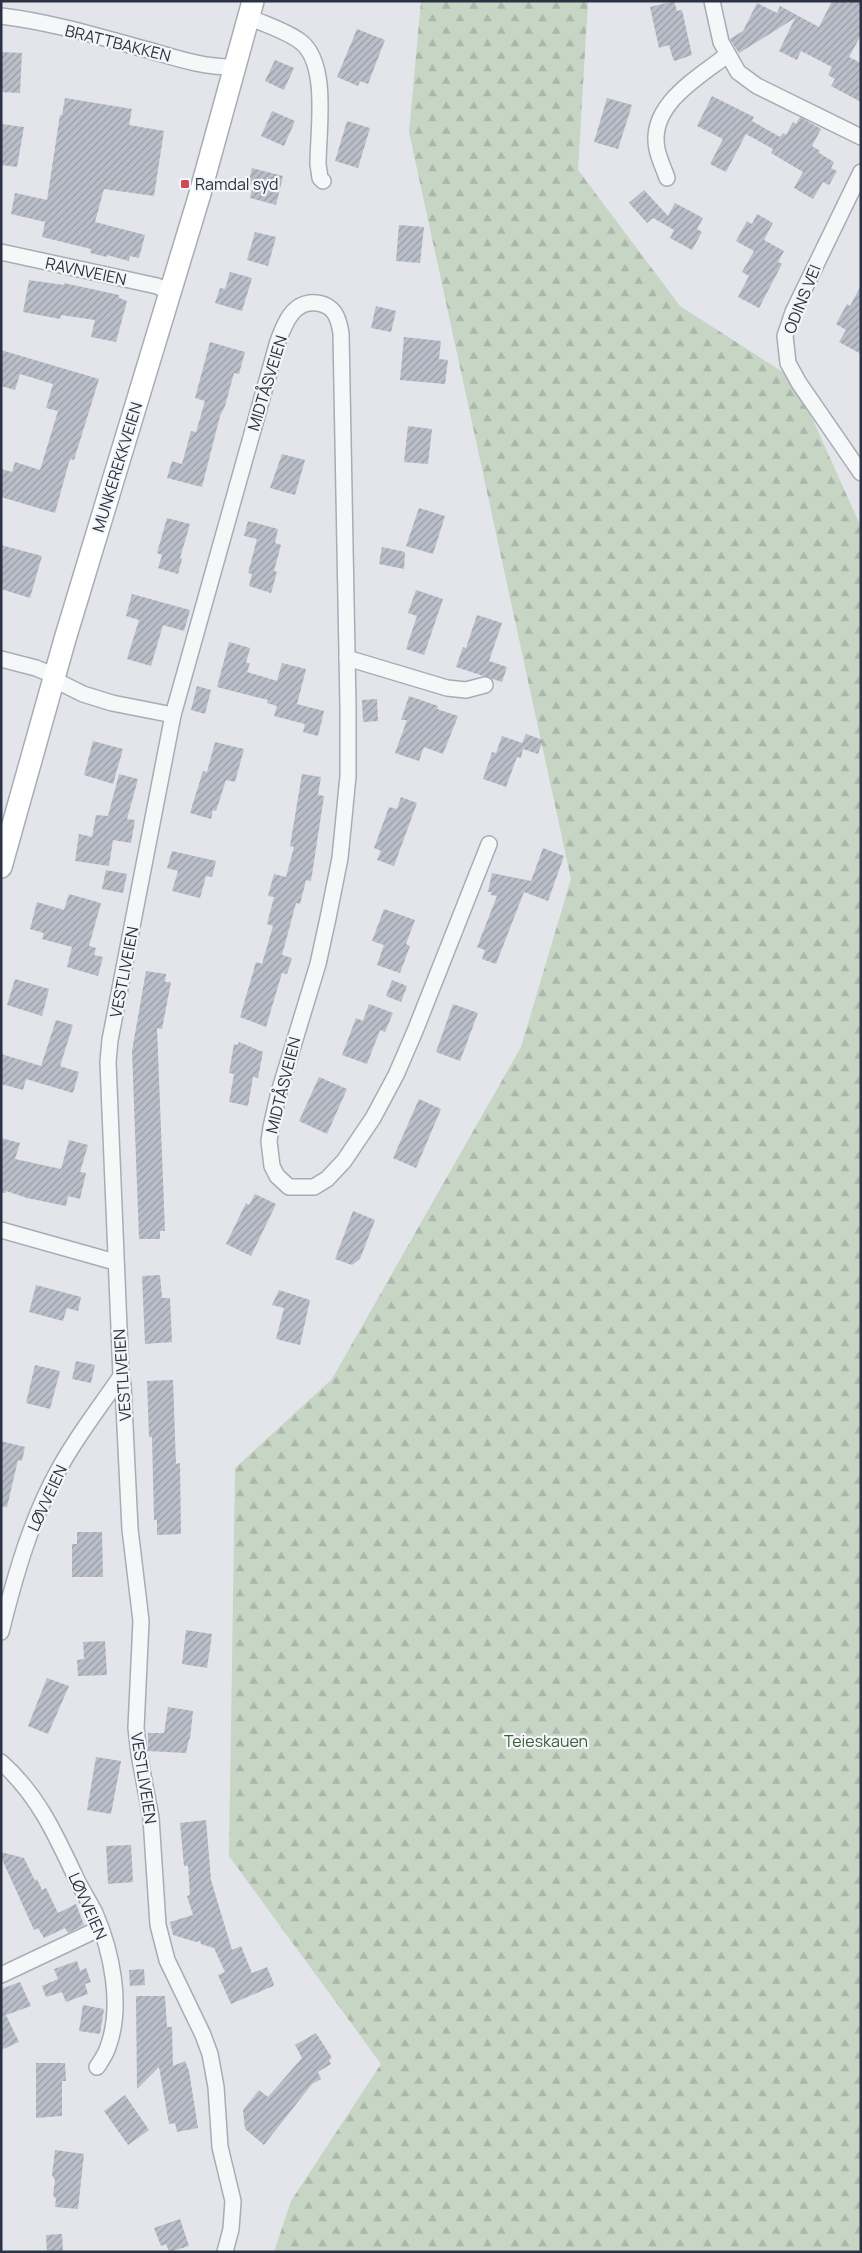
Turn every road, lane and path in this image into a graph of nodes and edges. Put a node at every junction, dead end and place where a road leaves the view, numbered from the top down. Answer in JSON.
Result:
{"nodes":[{"id":1,"x":712,"y":1,"type":"edge"},
{"id":2,"x":251,"y":9,"type":"edge"},
{"id":3,"x":1,"y":16,"type":"edge"},
{"id":4,"x":727,"y":55,"type":"junction"},
{"id":5,"x":235,"y":68,"type":"junction"},
{"id":6,"x":861,"y":137,"type":"edge"},
{"id":7,"x":861,"y":172,"type":"edge"},
{"id":8,"x":667,"y":178,"type":"dead end"},
{"id":9,"x":323,"y":181,"type":"dead end"},
{"id":10,"x":1,"y":252,"type":"edge"},
{"id":11,"x":170,"y":292,"type":"junction"},
{"id":12,"x":861,"y":473,"type":"edge"},
{"id":13,"x":347,"y":658,"type":"junction"},
{"id":14,"x":1,"y":659,"type":"edge"},
{"id":15,"x":55,"y":678,"type":"junction"},
{"id":16,"x":485,"y":685,"type":"dead end"},
{"id":17,"x":173,"y":715,"type":"junction"},
{"id":18,"x":489,"y":844,"type":"dead end"},
{"id":19,"x":1,"y":867,"type":"edge"},
{"id":20,"x":1,"y":1230,"type":"edge"},
{"id":21,"x":115,"y":1262,"type":"junction"},
{"id":22,"x":121,"y":1376,"type":"junction"},
{"id":23,"x":1,"y":1632,"type":"edge"},
{"id":24,"x":1,"y":1762,"type":"edge"},
{"id":25,"x":92,"y":1932,"type":"dead end"},
{"id":26,"x":1,"y":1975,"type":"edge"},
{"id":27,"x":97,"y":2067,"type":"dead end"},
{"id":28,"x":226,"y":2252,"type":"edge"}],
"edges":[{"from":1,"to":4,"type":"street"},
{"from":2,"to":5,"type":"main road","name":"MUNKEREKKVEIEN"},
{"from":2,"to":9,"type":"street"},
{"from":3,"to":5,"type":"street","name":"BRATTBAKKEN"},
{"from":4,"to":6,"type":"street"},
{"from":4,"to":8,"type":"street"},
{"from":5,"to":11,"type":"main road","name":"MUNKEREKKVEIEN"},
{"from":7,"to":12,"type":"street","name":"ODINS VEI"},
{"from":10,"to":11,"type":"street","name":"RAVNVEIEN"},
{"from":11,"to":15,"type":"main road","name":"MUNKEREKKVEIEN"},
{"from":13,"to":16,"type":"street"},
{"from":13,"to":17,"type":"street","name":"MIDTÅSVEIEN"},
{"from":13,"to":18,"type":"street","name":"MIDTÅSVEIEN"},
{"from":14,"to":15,"type":"street"},
{"from":15,"to":17,"type":"street"},
{"from":15,"to":19,"type":"main road","name":"MUNKEREKKVEIEN"},
{"from":17,"to":21,"type":"street","name":"VESTLIVEIEN"},
{"from":20,"to":21,"type":"street"},
{"from":21,"to":22,"type":"street","name":"VESTLIVEIEN"},
{"from":22,"to":23,"type":"street","name":"LØVVEIEN"},
{"from":22,"to":28,"type":"street","name":"VESTLIVEIEN"},
{"from":24,"to":27,"type":"street","name":"LØVVEIEN"},
{"from":25,"to":26,"type":"street"}]}
